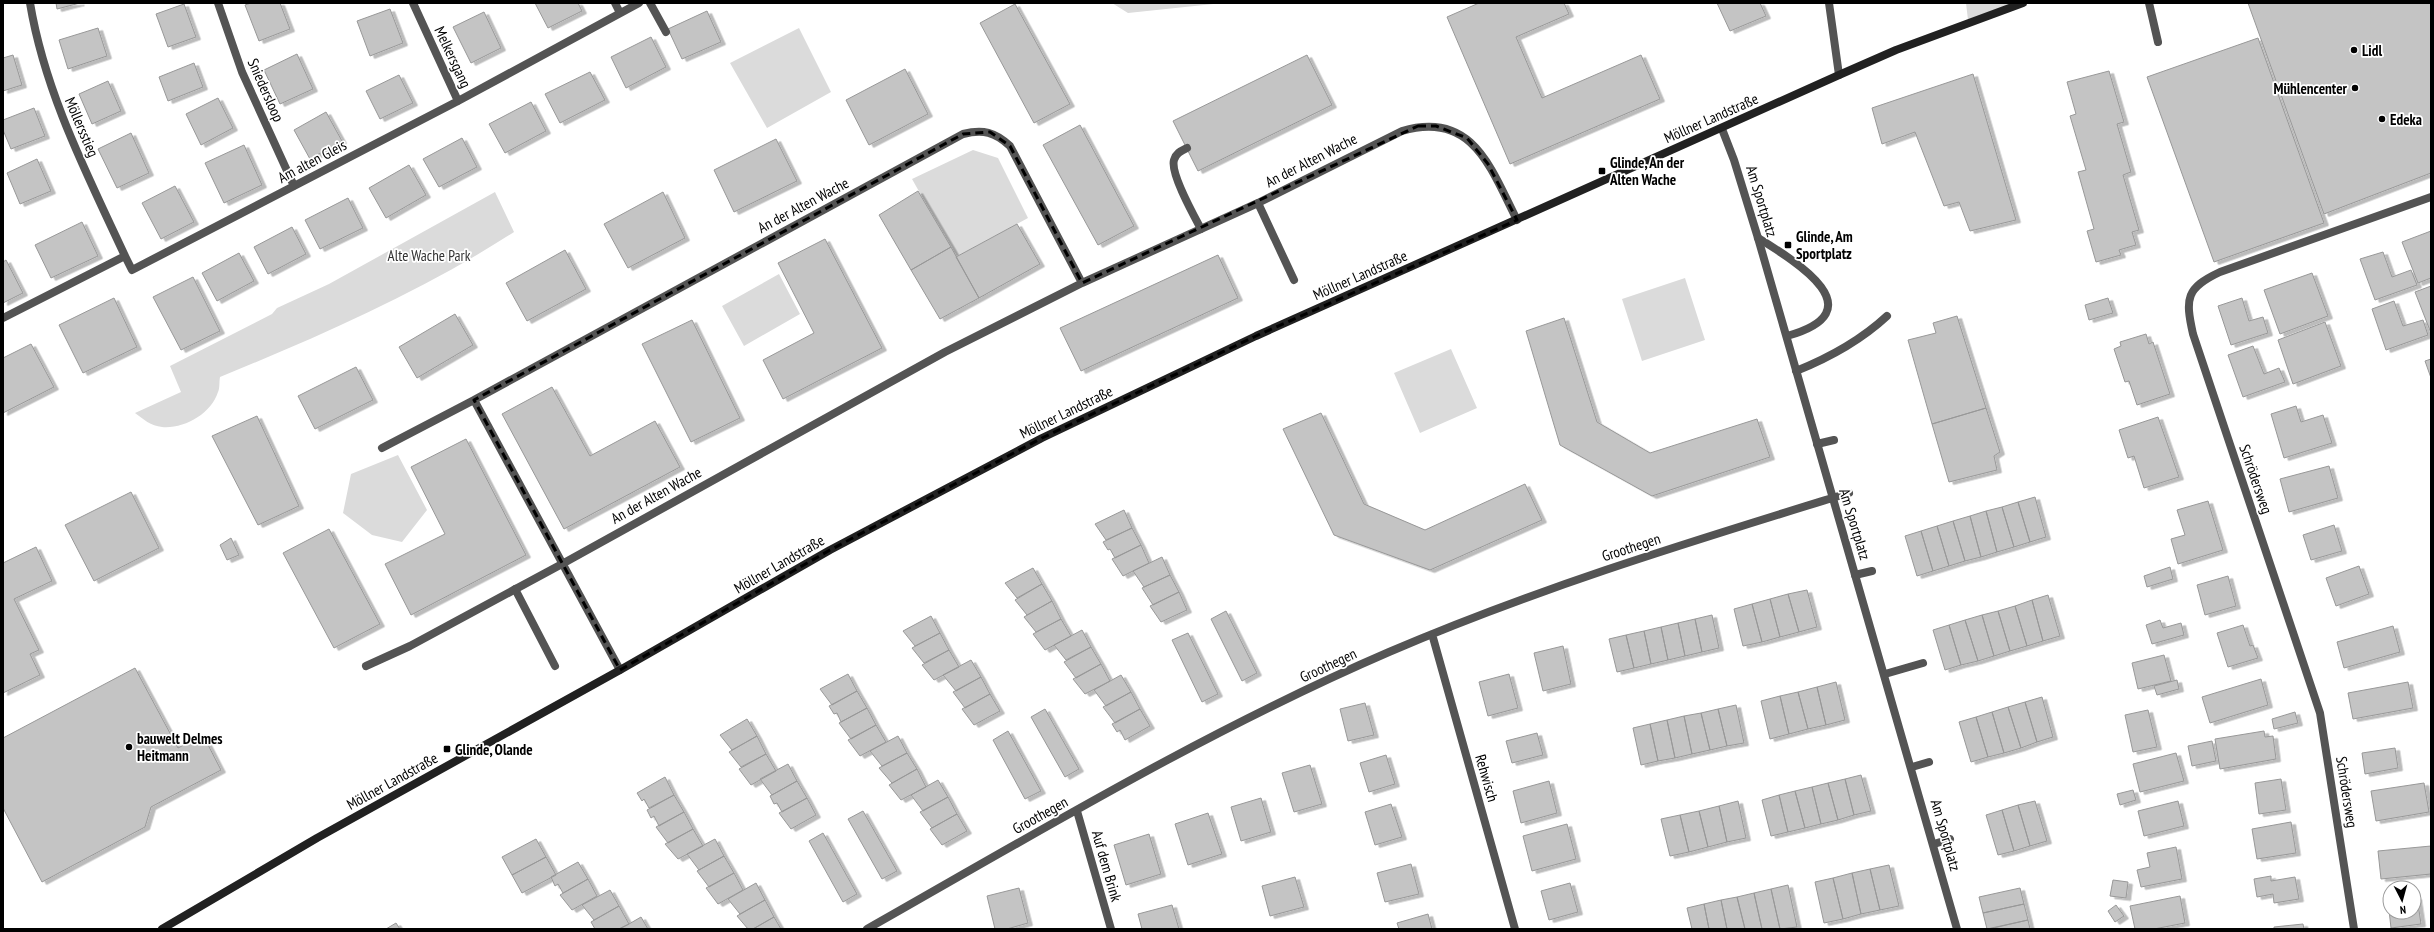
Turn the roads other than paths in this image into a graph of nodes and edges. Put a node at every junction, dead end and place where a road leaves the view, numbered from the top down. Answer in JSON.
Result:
{"nodes":[{"id":1,"x":30,"y":3,"type":"edge"},
{"id":2,"x":218,"y":3,"type":"edge"},
{"id":3,"x":413,"y":3,"type":"edge"},
{"id":4,"x":615,"y":3,"type":"edge"},
{"id":5,"x":639,"y":3,"type":"edge"},
{"id":6,"x":650,"y":3,"type":"edge"},
{"id":7,"x":1829,"y":3,"type":"edge"},
{"id":8,"x":2023,"y":3,"type":"edge"},
{"id":9,"x":2149,"y":3,"type":"edge"},
{"id":10,"x":620,"y":13,"type":"junction"},
{"id":11,"x":666,"y":32,"type":"dead end"},
{"id":12,"x":2158,"y":42,"type":"dead end"},
{"id":13,"x":1839,"y":75,"type":"junction"},
{"id":14,"x":458,"y":101,"type":"junction"},
{"id":15,"x":1722,"y":129,"type":"junction"},
{"id":16,"x":1187,"y":148,"type":"dead end"},
{"id":17,"x":294,"y":186,"type":"junction"},
{"id":18,"x":2431,"y":197,"type":"edge"},
{"id":19,"x":1258,"y":203,"type":"junction"},
{"id":20,"x":1518,"y":220,"type":"junction"},
{"id":21,"x":1200,"y":229,"type":"junction"},
{"id":22,"x":1758,"y":238,"type":"junction"},
{"id":23,"x":125,"y":256,"type":"junction"},
{"id":24,"x":1294,"y":280,"type":"dead end"},
{"id":25,"x":1082,"y":283,"type":"junction"},
{"id":26,"x":1887,"y":316,"type":"dead end"},
{"id":27,"x":3,"y":318,"type":"edge"},
{"id":28,"x":1786,"y":336,"type":"junction"},
{"id":29,"x":1796,"y":371,"type":"junction"},
{"id":30,"x":474,"y":400,"type":"junction"},
{"id":31,"x":1834,"y":440,"type":"dead end"},
{"id":32,"x":1817,"y":444,"type":"junction"},
{"id":33,"x":382,"y":448,"type":"dead end"},
{"id":34,"x":1849,"y":493,"type":"dead end"},
{"id":35,"x":1832,"y":498,"type":"junction"},
{"id":36,"x":562,"y":564,"type":"junction"},
{"id":37,"x":1872,"y":571,"type":"dead end"},
{"id":38,"x":1855,"y":575,"type":"junction"},
{"id":39,"x":515,"y":589,"type":"junction"},
{"id":40,"x":1432,"y":634,"type":"junction"},
{"id":41,"x":1924,"y":663,"type":"dead end"},
{"id":42,"x":366,"y":666,"type":"dead end"},
{"id":43,"x":556,"y":666,"type":"dead end"},
{"id":44,"x":620,"y":670,"type":"junction"},
{"id":45,"x":1885,"y":674,"type":"junction"},
{"id":46,"x":1929,"y":762,"type":"dead end"},
{"id":47,"x":1912,"y":767,"type":"junction"},
{"id":48,"x":1077,"y":811,"type":"junction"},
{"id":49,"x":1950,"y":839,"type":"dead end"},
{"id":50,"x":1934,"y":844,"type":"junction"},
{"id":51,"x":162,"y":929,"type":"edge"},
{"id":52,"x":867,"y":929,"type":"edge"},
{"id":53,"x":1111,"y":929,"type":"edge"},
{"id":54,"x":1515,"y":929,"type":"edge"},
{"id":55,"x":1957,"y":929,"type":"edge"},
{"id":56,"x":2354,"y":929,"type":"edge"}],
"edges":[{"from":1,"to":23,"type":"street","name":"Möllersstieg"},
{"from":2,"to":17,"type":"street","name":"Sniedersloop"},
{"from":3,"to":14,"type":"street","name":"Melkersgang"},
{"from":4,"to":10,"type":"street"},
{"from":5,"to":10,"type":"street","name":"Am alten Gleis"},
{"from":6,"to":11,"type":"street"},
{"from":7,"to":13,"type":"street"},
{"from":8,"to":13,"type":"main road","name":"Möllner Landstraße"},
{"from":9,"to":12,"type":"street"},
{"from":10,"to":14,"type":"street","name":"Am alten Gleis"},
{"from":13,"to":15,"type":"main road","name":"Möllner Landstraße"},
{"from":14,"to":17,"type":"street","name":"Am alten Gleis"},
{"from":15,"to":20,"type":"main road","name":"Möllner Landstraße"},
{"from":15,"to":22,"type":"street","name":"Am Sportplatz"},
{"from":16,"to":21,"type":"street"},
{"from":17,"to":23,"type":"street","name":"Am alten Gleis"},
{"from":18,"to":56,"type":"street","name":"Schrödersweg"},
{"from":19,"to":20,"type":"street","name":"An der Alten Wache"},
{"from":19,"to":21,"type":"street","name":"An der Alten Wache"},
{"from":19,"to":24,"type":"street"},
{"from":20,"to":44,"type":"main road","name":"Möllner Landstraße"},
{"from":21,"to":25,"type":"street","name":"An der Alten Wache"},
{"from":22,"to":28,"type":"street","name":"Am Sportplatz"},
{"from":22,"to":28,"type":"street"},
{"from":23,"to":27,"type":"street"},
{"from":25,"to":30,"type":"street","name":"An der Alten Wache"},
{"from":25,"to":36,"type":"street","name":"An der Alten Wache"},
{"from":26,"to":29,"type":"street"},
{"from":28,"to":29,"type":"street","name":"Am Sportplatz"},
{"from":29,"to":32,"type":"street","name":"Am Sportplatz"},
{"from":30,"to":33,"type":"street","name":"An der Alten Wache"},
{"from":30,"to":36,"type":"street"},
{"from":31,"to":32,"type":"street"},
{"from":32,"to":35,"type":"street","name":"Am Sportplatz"},
{"from":34,"to":35,"type":"street","name":"Groothegen"},
{"from":35,"to":38,"type":"street","name":"Am Sportplatz"},
{"from":35,"to":40,"type":"street","name":"Groothegen"},
{"from":36,"to":39,"type":"street","name":"An der Alten Wache"},
{"from":36,"to":44,"type":"street"},
{"from":37,"to":38,"type":"street"},
{"from":38,"to":45,"type":"street","name":"Am Sportplatz"},
{"from":39,"to":42,"type":"street","name":"An der Alten Wache"},
{"from":39,"to":43,"type":"street"},
{"from":40,"to":48,"type":"street","name":"Groothegen"},
{"from":40,"to":54,"type":"street","name":"Rehwisch"},
{"from":41,"to":45,"type":"street"},
{"from":44,"to":51,"type":"main road","name":"Möllner Landstraße"},
{"from":45,"to":47,"type":"street","name":"Am Sportplatz"},
{"from":46,"to":47,"type":"street"},
{"from":47,"to":50,"type":"street","name":"Am Sportplatz"},
{"from":48,"to":52,"type":"street","name":"Groothegen"},
{"from":48,"to":53,"type":"street","name":"Auf dem Brink"},
{"from":49,"to":50,"type":"street"},
{"from":50,"to":55,"type":"street","name":"Am Sportplatz"}]}
